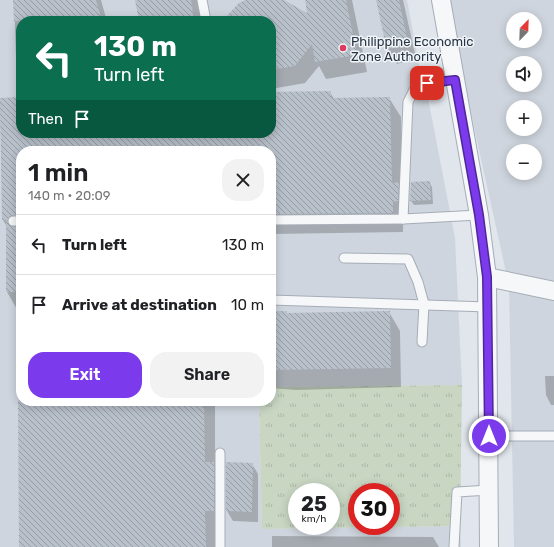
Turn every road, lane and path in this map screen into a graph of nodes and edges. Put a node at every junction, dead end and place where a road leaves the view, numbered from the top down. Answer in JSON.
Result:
{"nodes":[{"id":1,"x":202,"y":0,"type":"edge"},
{"id":2,"x":441,"y":0,"type":"edge"},
{"id":3,"x":205,"y":16,"type":"edge"},
{"id":4,"x":455,"y":80,"type":"junction"},
{"id":5,"x":479,"y":215,"type":"junction"},
{"id":6,"x":403,"y":219,"type":"junction"},
{"id":7,"x":276,"y":220,"type":"edge"},
{"id":8,"x":344,"y":258,"type":"dead end"},
{"id":9,"x":487,"y":277,"type":"junction"},
{"id":10,"x":554,"y":291,"type":"edge"},
{"id":11,"x":276,"y":300,"type":"edge"},
{"id":12,"x":424,"y":304,"type":"junction"},
{"id":13,"x":488,"y":307,"type":"junction"},
{"id":14,"x":422,"y":342,"type":"dead end"},
{"id":15,"x":489,"y":436,"type":"junction"},
{"id":16,"x":554,"y":436,"type":"edge"},
{"id":17,"x":220,"y":453,"type":"dead end"},
{"id":18,"x":489,"y":490,"type":"junction"},
{"id":19,"x":220,"y":547,"type":"edge"},
{"id":20,"x":454,"y":547,"type":"edge"},
{"id":21,"x":489,"y":547,"type":"edge"}],
"edges":[{"from":1,"to":3,"type":"lane"},
{"from":2,"to":4,"type":"street"},
{"from":4,"to":5,"type":"street"},
{"from":4,"to":6,"type":"lane"},
{"from":5,"to":6,"type":"lane"},
{"from":5,"to":9,"type":"street"},
{"from":6,"to":7,"type":"lane"},
{"from":8,"to":12,"type":"lane"},
{"from":9,"to":10,"type":"street"},
{"from":9,"to":13,"type":"street"},
{"from":11,"to":12,"type":"lane"},
{"from":12,"to":13,"type":"lane"},
{"from":12,"to":14,"type":"lane"},
{"from":13,"to":15,"type":"street"},
{"from":15,"to":16,"type":"lane"},
{"from":15,"to":18,"type":"street"},
{"from":17,"to":19,"type":"lane"},
{"from":18,"to":20,"type":"lane"},
{"from":18,"to":21,"type":"street"}]}
